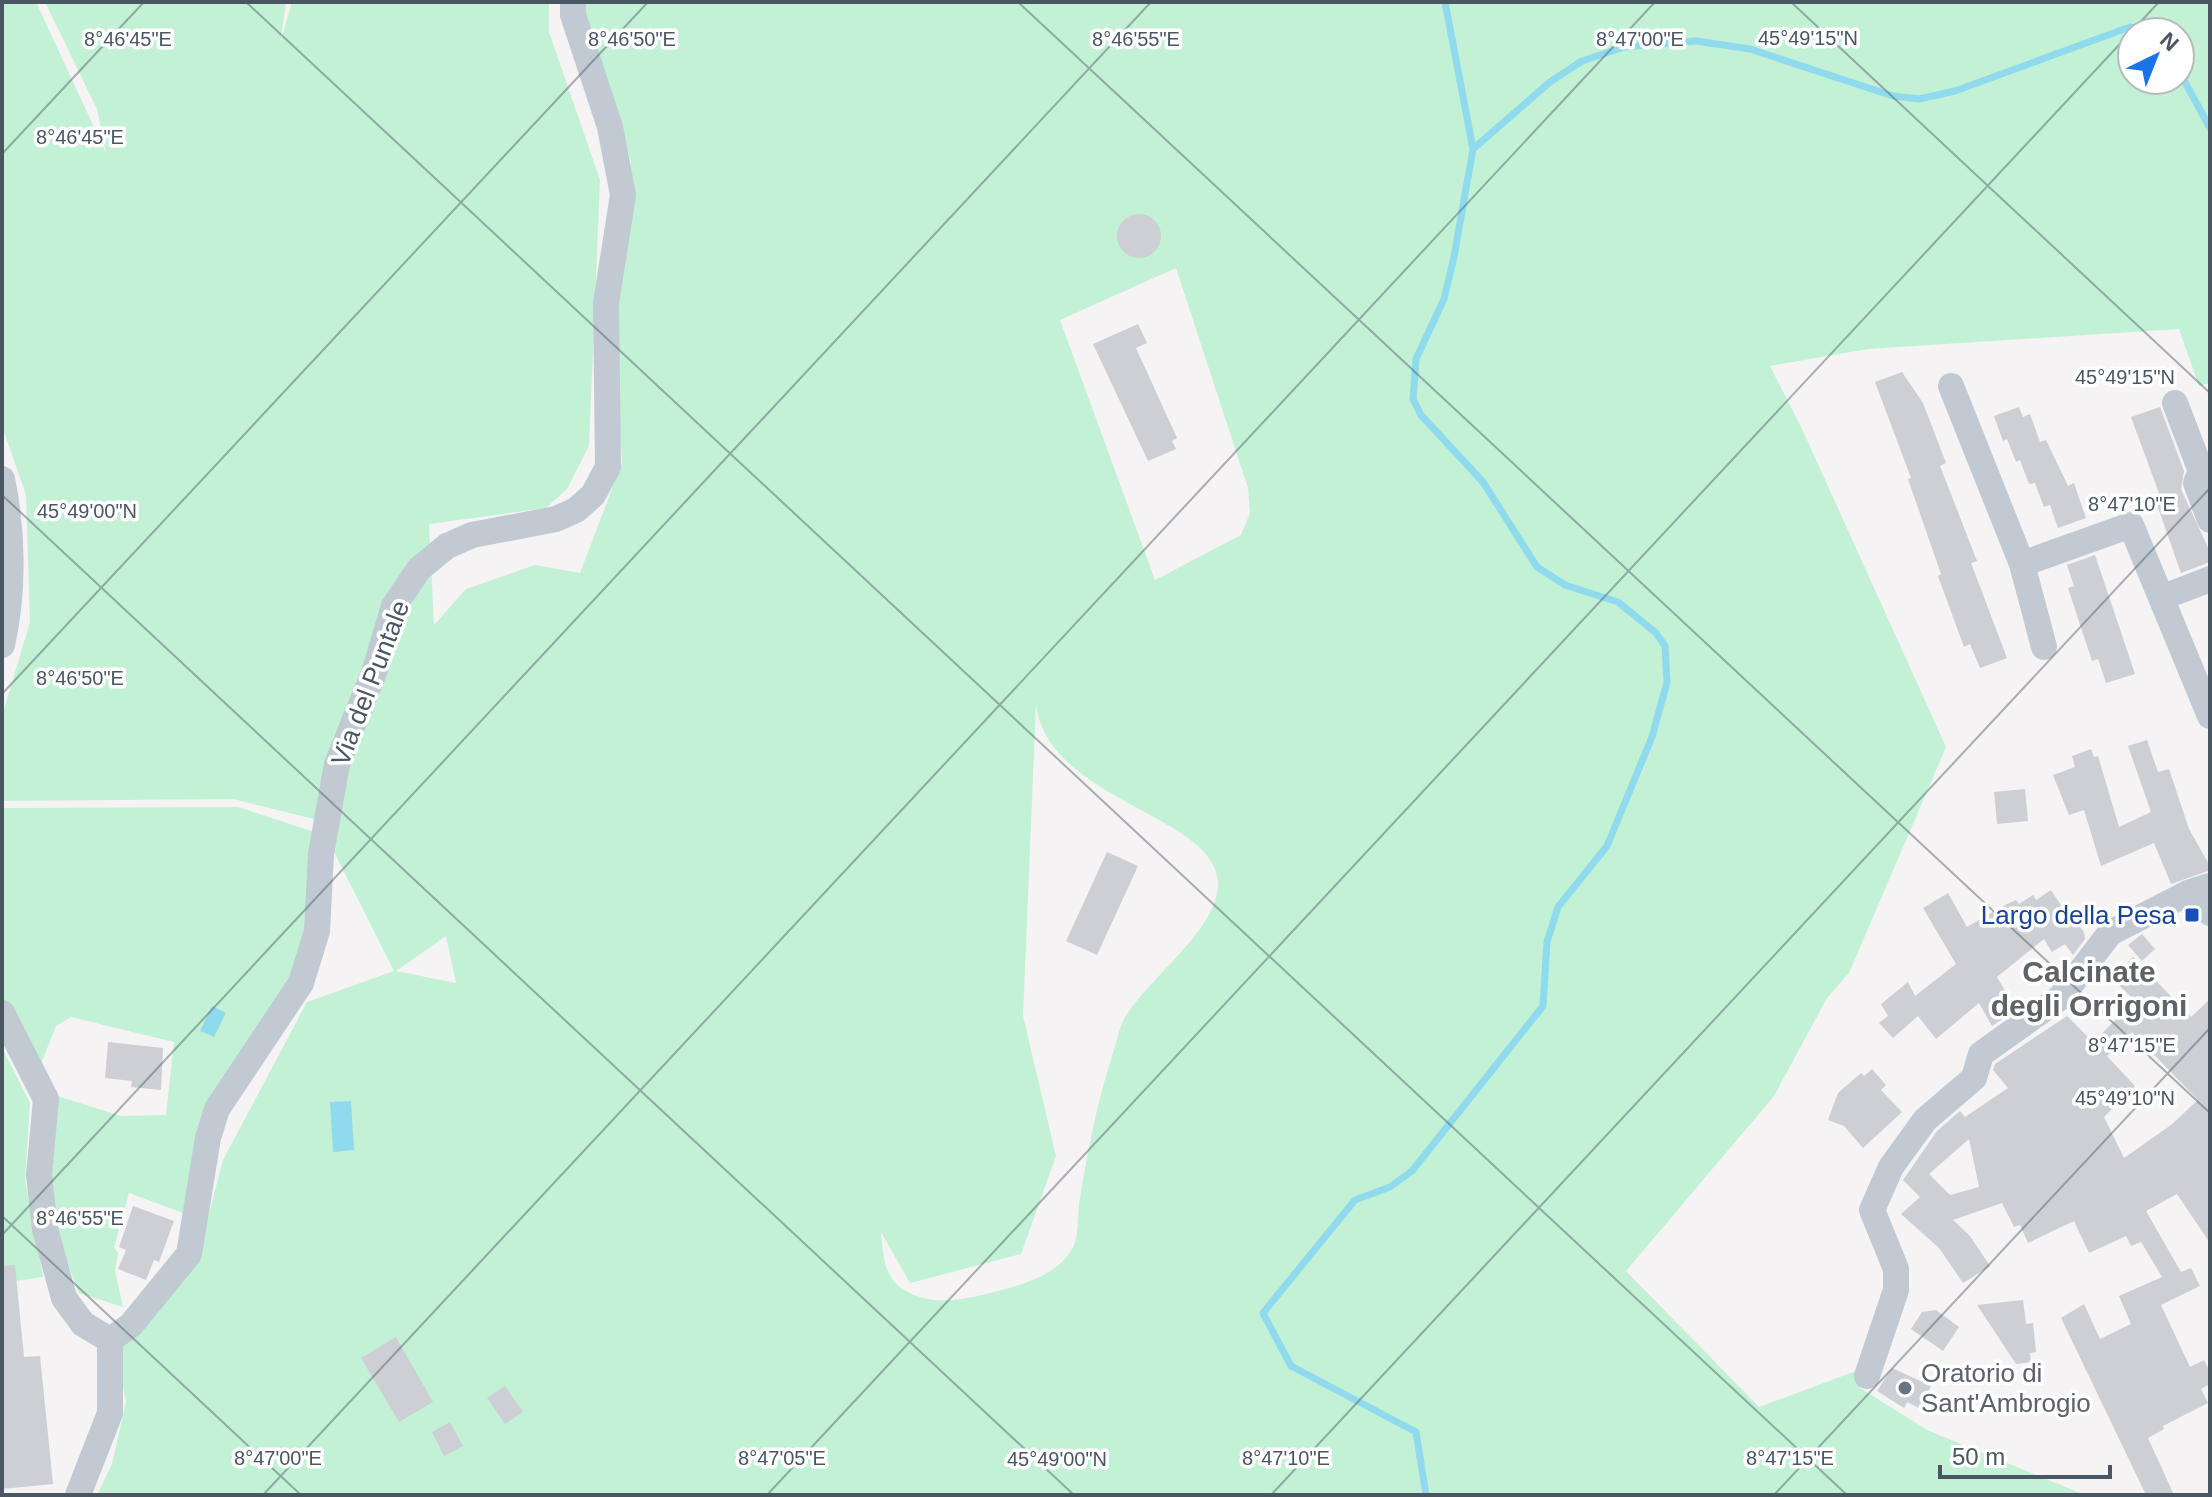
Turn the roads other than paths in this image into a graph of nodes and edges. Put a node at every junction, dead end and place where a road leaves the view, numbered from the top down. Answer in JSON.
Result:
{"nodes":[{"id":1,"x":573,"y":2,"type":"edge"},
{"id":2,"x":1951,"y":386,"type":"dead end"},
{"id":3,"x":2175,"y":403,"type":"dead end"},
{"id":4,"x":2,"y":479,"type":"edge"},
{"id":5,"x":2210,"y":520,"type":"edge"},
{"id":6,"x":2022,"y":564,"type":"junction"},
{"id":7,"x":6,"y":570,"type":"edge"},
{"id":8,"x":2210,"y":579,"type":"edge"},
{"id":9,"x":2161,"y":598,"type":"junction"},
{"id":10,"x":2,"y":645,"type":"edge"},
{"id":11,"x":2044,"y":647,"type":"dead end"},
{"id":12,"x":2210,"y":716,"type":"edge"},
{"id":13,"x":2203,"y":888,"type":"edge"},
{"id":14,"x":2210,"y":913,"type":"edge"},
{"id":15,"x":2,"y":1013,"type":"edge"},
{"id":16,"x":110,"y":1340,"type":"junction"},
{"id":17,"x":1867,"y":1376,"type":"dead end"},
{"id":18,"x":78,"y":1495,"type":"edge"}],
"edges":[{"from":1,"to":16,"type":"street","name":"Via del Puntale"},
{"from":2,"to":6,"type":"street"},
{"from":3,"to":5,"type":"street"},
{"from":4,"to":7,"type":"street"},
{"from":6,"to":9,"type":"street"},
{"from":6,"to":11,"type":"street"},
{"from":7,"to":10,"type":"street"},
{"from":8,"to":9,"type":"street"},
{"from":9,"to":12,"type":"street"},
{"from":13,"to":14,"type":"street"},
{"from":13,"to":17,"type":"street"},
{"from":15,"to":16,"type":"street"},
{"from":16,"to":18,"type":"street"}]}
